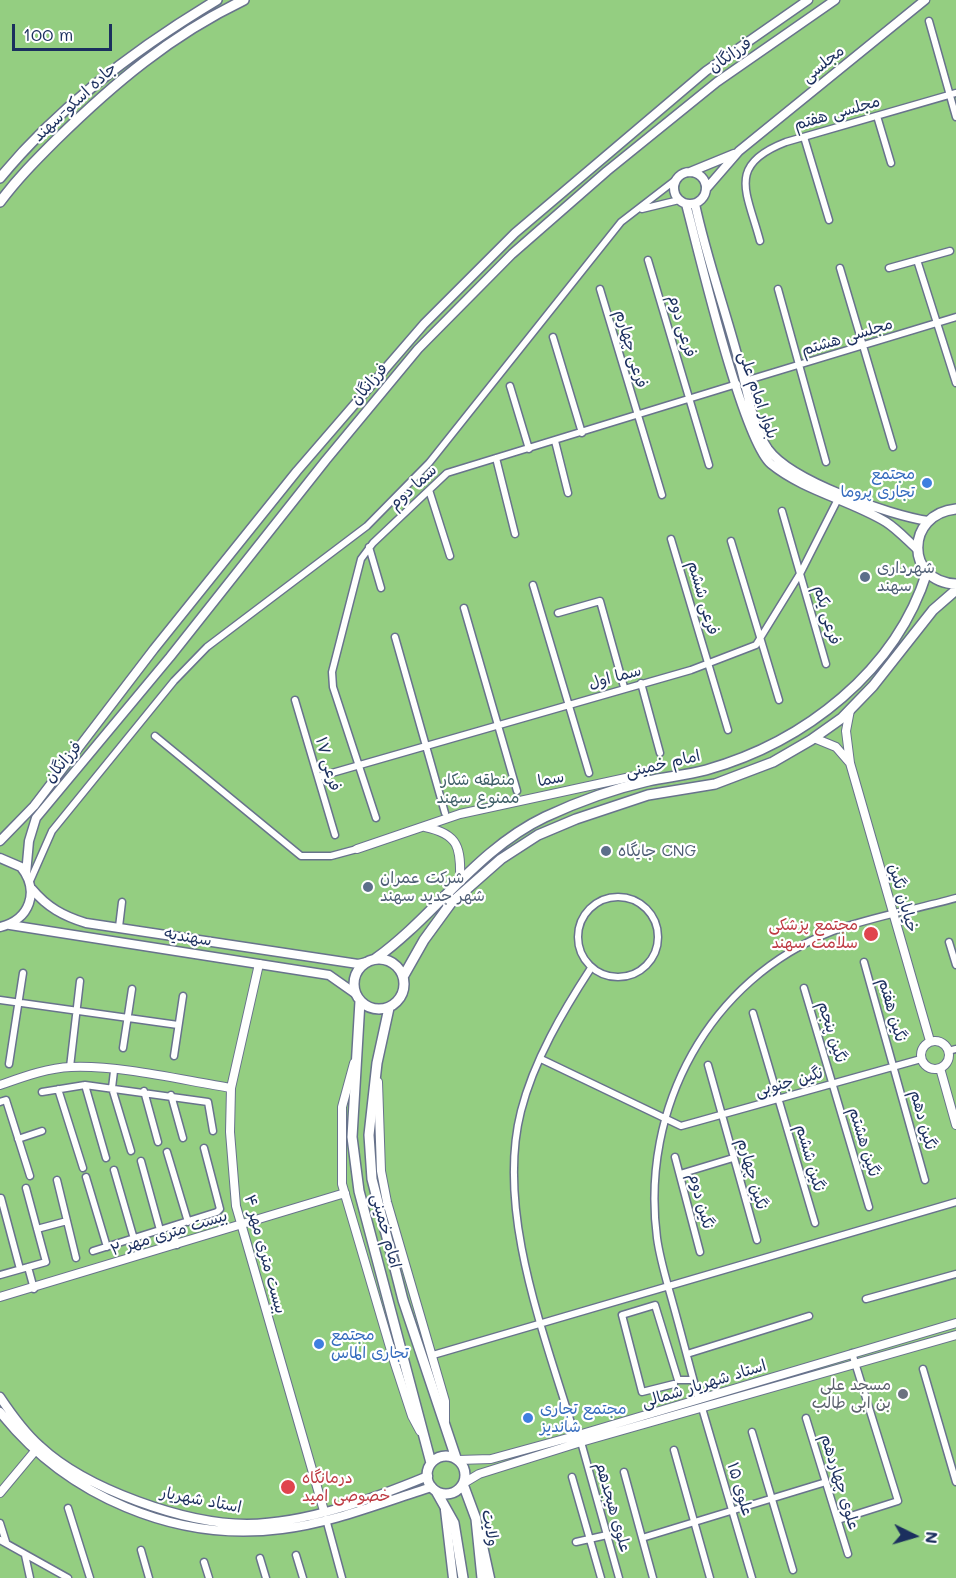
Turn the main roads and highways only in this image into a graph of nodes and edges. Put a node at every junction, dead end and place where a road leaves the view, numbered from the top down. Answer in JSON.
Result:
{"nodes":[{"id":1,"x":217,"y":0,"type":"edge"},
{"id":2,"x":244,"y":0,"type":"edge"},
{"id":3,"x":808,"y":0,"type":"edge"},
{"id":4,"x":835,"y":0,"type":"edge"},
{"id":5,"x":925,"y":0,"type":"edge"},
{"id":6,"x":739,"y":151,"type":"junction"},
{"id":7,"x":690,"y":172,"type":"junction"},
{"id":8,"x":0,"y":178,"type":"edge"},
{"id":9,"x":706,"y":189,"type":"junction"},
{"id":10,"x":0,"y":202,"type":"edge"},
{"id":11,"x":687,"y":203,"type":"junction"},
{"id":12,"x":839,"y":496,"type":"junction"},
{"id":13,"x":956,"y":504,"type":"edge"},
{"id":14,"x":956,"y":509,"type":"edge"},
{"id":15,"x":945,"y":510,"type":"junction"},
{"id":16,"x":928,"y":521,"type":"junction"},
{"id":17,"x":917,"y":549,"type":"junction"},
{"id":18,"x":927,"y":572,"type":"junction"},
{"id":19,"x":956,"y":584,"type":"edge"},
{"id":20,"x":956,"y":590,"type":"edge"},
{"id":21,"x":0,"y":841,"type":"edge"},
{"id":22,"x":0,"y":858,"type":"edge"},
{"id":23,"x":29,"y":881,"type":"junction"},
{"id":24,"x":10,"y":925,"type":"junction"},
{"id":25,"x":0,"y":927,"type":"edge"},
{"id":26,"x":262,"y":949,"type":"junction"},
{"id":27,"x":371,"y":961,"type":"junction"},
{"id":28,"x":258,"y":964,"type":"junction"},
{"id":29,"x":403,"y":977,"type":"junction"},
{"id":30,"x":358,"y":998,"type":"junction"},
{"id":31,"x":389,"y":1008,"type":"junction"},
{"id":32,"x":0,"y":1397,"type":"edge"},
{"id":33,"x":0,"y":1412,"type":"edge"},
{"id":34,"x":457,"y":1459,"type":"junction"},
{"id":35,"x":431,"y":1463,"type":"junction"},
{"id":36,"x":428,"y":1476,"type":"junction"},
{"id":37,"x":463,"y":1484,"type":"junction"},
{"id":38,"x":434,"y":1489,"type":"junction"},
{"id":39,"x":445,"y":1507,"type":"junction"},
{"id":40,"x":325,"y":1515,"type":"junction"},
{"id":41,"x":476,"y":1519,"type":"junction"},
{"id":42,"x":453,"y":1578,"type":"edge"},
{"id":43,"x":463,"y":1578,"type":"edge"},
{"id":44,"x":482,"y":1578,"type":"edge"},
{"id":45,"x":490,"y":1578,"type":"edge"}],
"edges":[{"from":1,"to":8,"type":"main road","name":"جاده اسکو-سهند"},
{"from":2,"to":10,"type":"main road","name":"جاده اسکو-سهند"},
{"from":3,"to":21,"type":"main road","name":"فرزانگان"},
{"from":4,"to":23,"type":"main road","name":"فرزانگان"},
{"from":5,"to":6,"type":"main road","name":"مجلسی"},
{"from":6,"to":7,"type":"main road","name":"مجلسی"},
{"from":6,"to":9,"type":"main road","name":"مجلسی"},
{"from":7,"to":9,"type":"main road"},
{"from":7,"to":11,"type":"main road"},
{"from":9,"to":11,"type":"main road"},
{"from":11,"to":12,"type":"main road","name":"بلوار امام علی"},
{"from":12,"to":16,"type":"main road","name":"بلوار امام علی"},
{"from":12,"to":17,"type":"main road","name":"بلوار امام علی"},
{"from":13,"to":15,"type":"main road"},
{"from":14,"to":15,"type":"main road"},
{"from":15,"to":16,"type":"main road"},
{"from":16,"to":17,"type":"main road"},
{"from":17,"to":18,"type":"main road"},
{"from":18,"to":19,"type":"main road"},
{"from":18,"to":27,"type":"main road","name":"امام خمینی"},
{"from":20,"to":29,"type":"main road","name":"امام خمینی"},
{"from":22,"to":23,"type":"main road","name":"سهندیه"},
{"from":23,"to":24,"type":"main road","name":"فرزانگان"},
{"from":23,"to":26,"type":"main road","name":"سهندیه"},
{"from":24,"to":25,"type":"main road"},
{"from":24,"to":28,"type":"main road","name":"سهندیه"},
{"from":26,"to":27,"type":"main road","name":"سهندیه"},
{"from":26,"to":28,"type":"main road"},
{"from":27,"to":29,"type":"main road"},
{"from":27,"to":30,"type":"main road"},
{"from":28,"to":30,"type":"main road","name":"سهندیه"},
{"from":29,"to":31,"type":"main road"},
{"from":30,"to":31,"type":"main road"},
{"from":30,"to":35,"type":"main road","name":"امام خمینی"},
{"from":31,"to":34,"type":"main road","name":"امام خمینی"},
{"from":32,"to":40,"type":"main road","name":"استاد شهریار"},
{"from":33,"to":40,"type":"main road","name":"استاد شهریار"},
{"from":34,"to":35,"type":"main road"},
{"from":34,"to":37,"type":"main road"},
{"from":35,"to":36,"type":"main road"},
{"from":36,"to":38,"type":"main road"},
{"from":36,"to":40,"type":"main road","name":"استاد شهریار"},
{"from":37,"to":38,"type":"main road"},
{"from":37,"to":41,"type":"main road","name":"ولایت"},
{"from":38,"to":39,"type":"main road"},
{"from":38,"to":40,"type":"main road","name":"استاد شهریار"},
{"from":39,"to":42,"type":"main road"},
{"from":39,"to":43,"type":"main road"},
{"from":41,"to":44,"type":"main road","name":"ولایت"},
{"from":41,"to":45,"type":"main road"}]}
